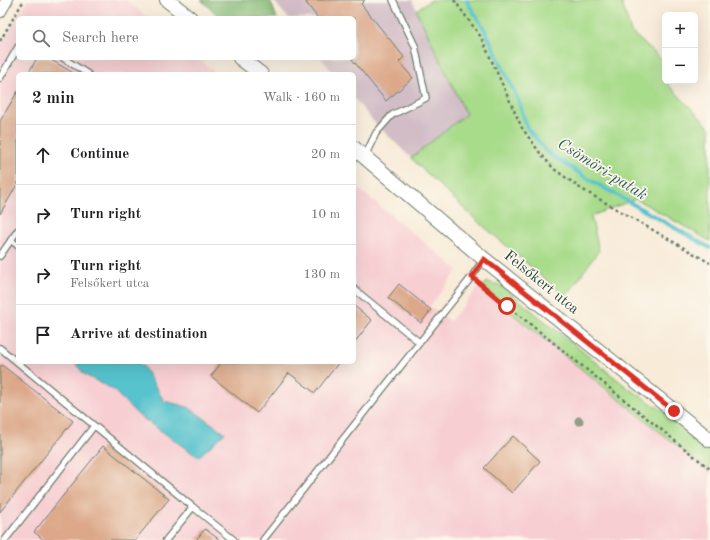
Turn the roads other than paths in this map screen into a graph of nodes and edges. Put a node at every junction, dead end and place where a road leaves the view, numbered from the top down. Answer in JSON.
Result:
{"nodes":[{"id":1,"x":7,"y":0,"type":"edge"},
{"id":2,"x":167,"y":0,"type":"edge"},
{"id":3,"x":394,"y":0,"type":"edge"},
{"id":4,"x":0,"y":12,"type":"edge"},
{"id":5,"x":187,"y":16,"type":"edge"},
{"id":6,"x":16,"y":50,"type":"edge"},
{"id":7,"x":65,"y":60,"type":"edge"},
{"id":8,"x":243,"y":60,"type":"edge"},
{"id":9,"x":85,"y":72,"type":"edge"},
{"id":10,"x":258,"y":72,"type":"edge"},
{"id":11,"x":0,"y":78,"type":"edge"},
{"id":12,"x":359,"y":152,"type":"edge"},
{"id":13,"x":16,"y":233,"type":"edge"},
{"id":14,"x":11,"y":240,"type":"junction"},
{"id":15,"x":16,"y":244,"type":"edge"},
{"id":16,"x":0,"y":256,"type":"edge"},
{"id":17,"x":484,"y":259,"type":"junction"},
{"id":18,"x":356,"y":291,"type":"edge"},
{"id":19,"x":419,"y":342,"type":"junction"},
{"id":20,"x":0,"y":348,"type":"edge"},
{"id":21,"x":16,"y":361,"type":"edge"},
{"id":22,"x":19,"y":364,"type":"edge"},
{"id":23,"x":94,"y":426,"type":"junction"},
{"id":24,"x":710,"y":440,"type":"edge"},
{"id":25,"x":193,"y":507,"type":"junction"},
{"id":26,"x":5,"y":540,"type":"edge"},
{"id":27,"x":166,"y":540,"type":"edge"},
{"id":28,"x":234,"y":540,"type":"edge"},
{"id":29,"x":263,"y":540,"type":"edge"}],
"edges":[{"from":1,"to":4,"type":"street"},
{"from":2,"to":5,"type":"street"},
{"from":3,"to":12,"type":"lane"},
{"from":6,"to":11,"type":"lane"},
{"from":7,"to":9,"type":"lane"},
{"from":8,"to":10,"type":"street"},
{"from":12,"to":17,"type":"street","name":"Felsőkert utca"},
{"from":13,"to":14,"type":"lane"},
{"from":14,"to":15,"type":"lane"},
{"from":14,"to":16,"type":"lane"},
{"from":17,"to":19,"type":"lane"},
{"from":17,"to":24,"type":"street","name":"Felsőkert utca"},
{"from":18,"to":19,"type":"lane"},
{"from":19,"to":29,"type":"lane"},
{"from":20,"to":21,"type":"lane"},
{"from":22,"to":23,"type":"lane"},
{"from":23,"to":25,"type":"lane"},
{"from":23,"to":26,"type":"lane"},
{"from":25,"to":27,"type":"lane"},
{"from":25,"to":28,"type":"lane"}]}
